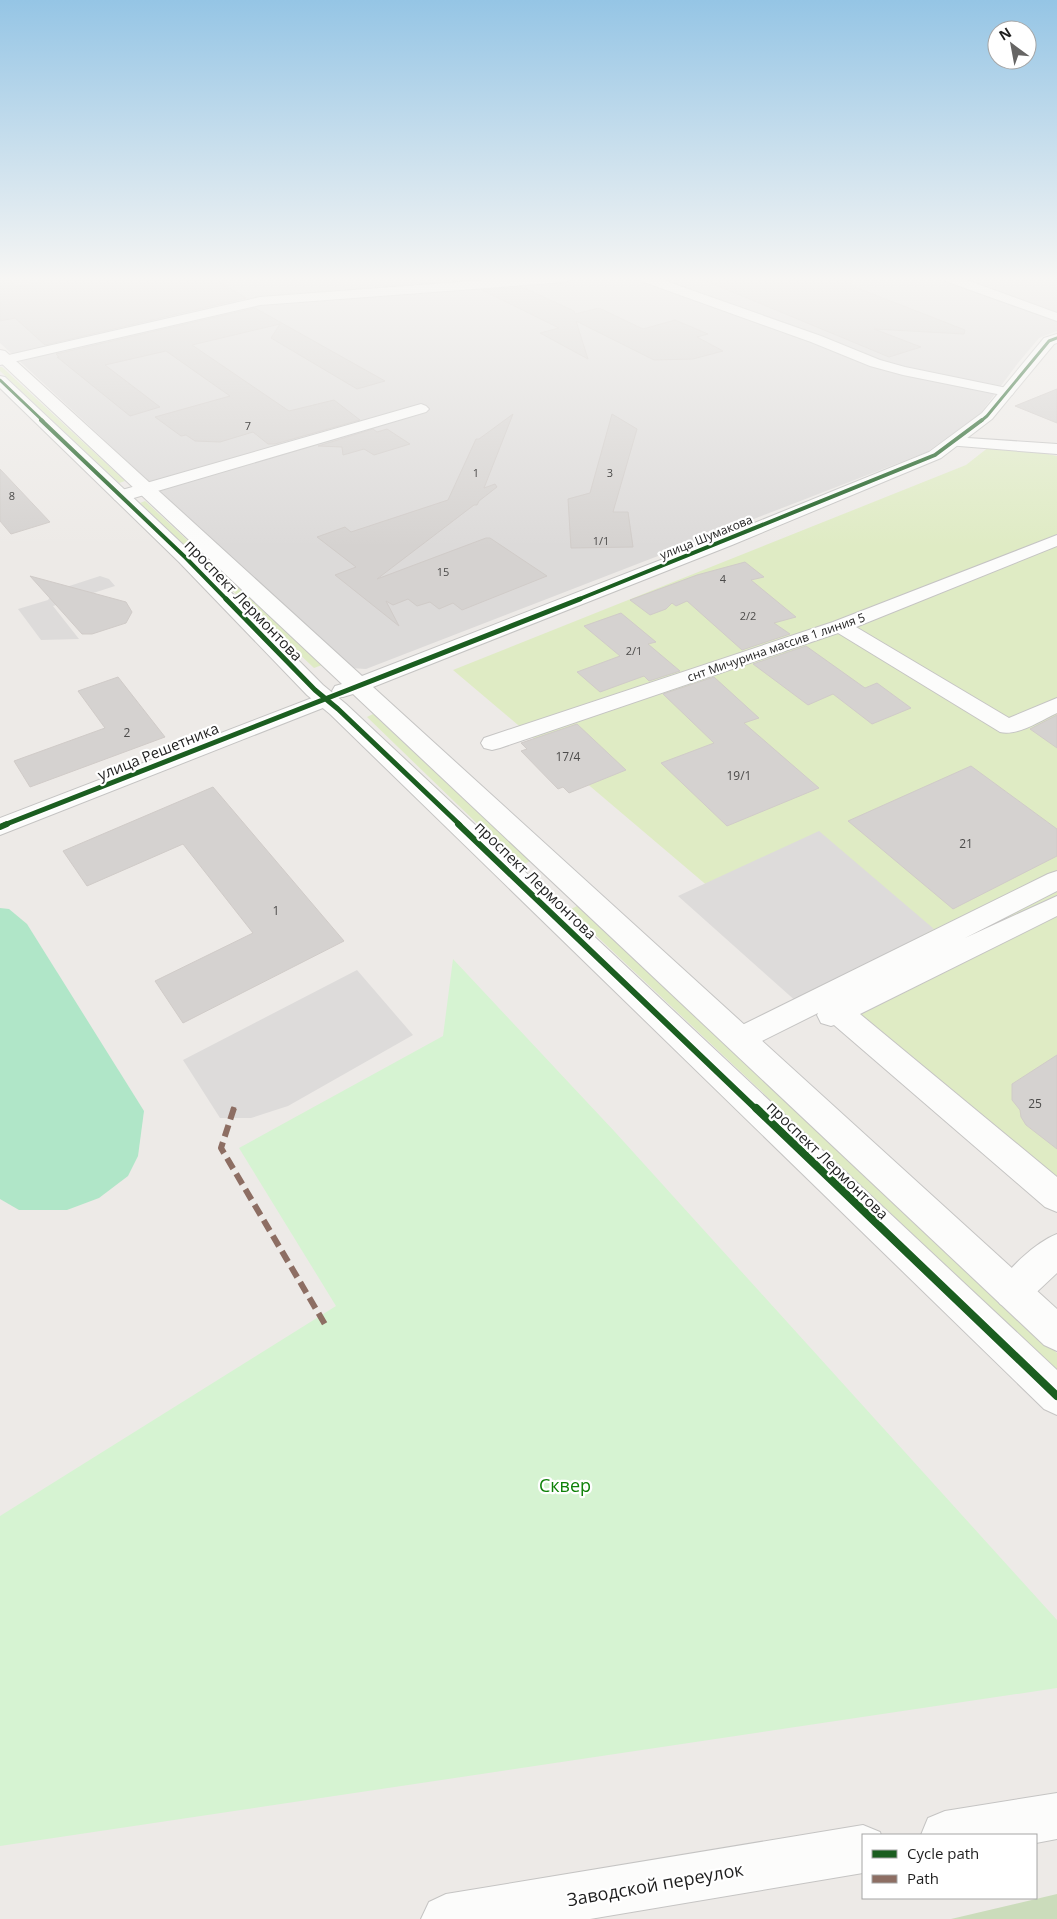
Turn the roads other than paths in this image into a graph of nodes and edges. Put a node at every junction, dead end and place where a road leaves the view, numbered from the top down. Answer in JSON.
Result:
{"nodes":[{"id":1,"x":6,"y":368,"type":"edge"},
{"id":2,"x":7,"y":368,"type":"edge"},
{"id":3,"x":891,"y":368,"type":"edge"},
{"id":4,"x":1028,"y":368,"type":"edge"},
{"id":5,"x":1007,"y":392,"type":"junction"},
{"id":6,"x":420,"y":409,"type":"dead end"},
{"id":7,"x":954,"y":442,"type":"junction"},
{"id":8,"x":1057,"y":449,"type":"edge"},
{"id":9,"x":147,"y":489,"type":"junction"},
{"id":10,"x":121,"y":496,"type":"junction"},
{"id":11,"x":1057,"y":540,"type":"edge"},
{"id":12,"x":840,"y":626,"type":"junction"},
{"id":13,"x":358,"y":685,"type":"junction"},
{"id":14,"x":325,"y":699,"type":"junction"},
{"id":15,"x":1057,"y":704,"type":"edge"},
{"id":16,"x":492,"y":743,"type":"dead end"},
{"id":17,"x":0,"y":827,"type":"edge"},
{"id":18,"x":1057,"y":880,"type":"edge"},
{"id":19,"x":1057,"y":905,"type":"edge"},
{"id":20,"x":740,"y":1039,"type":"junction"},
{"id":21,"x":1057,"y":1197,"type":"edge"},
{"id":22,"x":1057,"y":1250,"type":"edge"},
{"id":23,"x":1012,"y":1292,"type":"junction"},
{"id":24,"x":1057,"y":1333,"type":"edge"},
{"id":25,"x":1057,"y":1396,"type":"edge"},
{"id":26,"x":1057,"y":1816,"type":"edge"},
{"id":27,"x":951,"y":1834,"type":"edge"},
{"id":28,"x":862,"y":1849,"type":"edge"},
{"id":29,"x":446,"y":1919,"type":"edge"}],
"edges":[{"from":1,"to":10,"type":"street","name":"проспект Лермонтова"},
{"from":2,"to":9,"type":"street","name":"проспект Лермонтова"},
{"from":3,"to":5,"type":"street"},
{"from":4,"to":5,"type":"street","name":"улица Шумакова"},
{"from":5,"to":7,"type":"street","name":"улица Шумакова"},
{"from":6,"to":9,"type":"street"},
{"from":7,"to":8,"type":"street"},
{"from":7,"to":13,"type":"street","name":"улица Шумакова"},
{"from":9,"to":10,"type":"street"},
{"from":9,"to":13,"type":"street","name":"проспект Лермонтова"},
{"from":10,"to":14,"type":"street","name":"проспект Лермонтова"},
{"from":11,"to":12,"type":"street","name":"снт Мичурина массив 1 линия 5"},
{"from":12,"to":15,"type":"street"},
{"from":12,"to":16,"type":"street","name":"снт Мичурина массив 1 линия 5"},
{"from":13,"to":14,"type":"street","name":"улица Шумакова"},
{"from":13,"to":20,"type":"street","name":"проспект Лермонтова"},
{"from":14,"to":17,"type":"street","name":"улица Решетника"},
{"from":14,"to":25,"type":"street","name":"проспект Лермонтова"},
{"from":18,"to":20,"type":"street"},
{"from":19,"to":21,"type":"street"},
{"from":20,"to":23,"type":"street","name":"проспект Лермонтова"},
{"from":22,"to":23,"type":"street"},
{"from":23,"to":24,"type":"street","name":"проспект Лермонтова"},
{"from":26,"to":27,"type":"street"},
{"from":28,"to":29,"type":"street","name":"Заводской переулок"}]}
